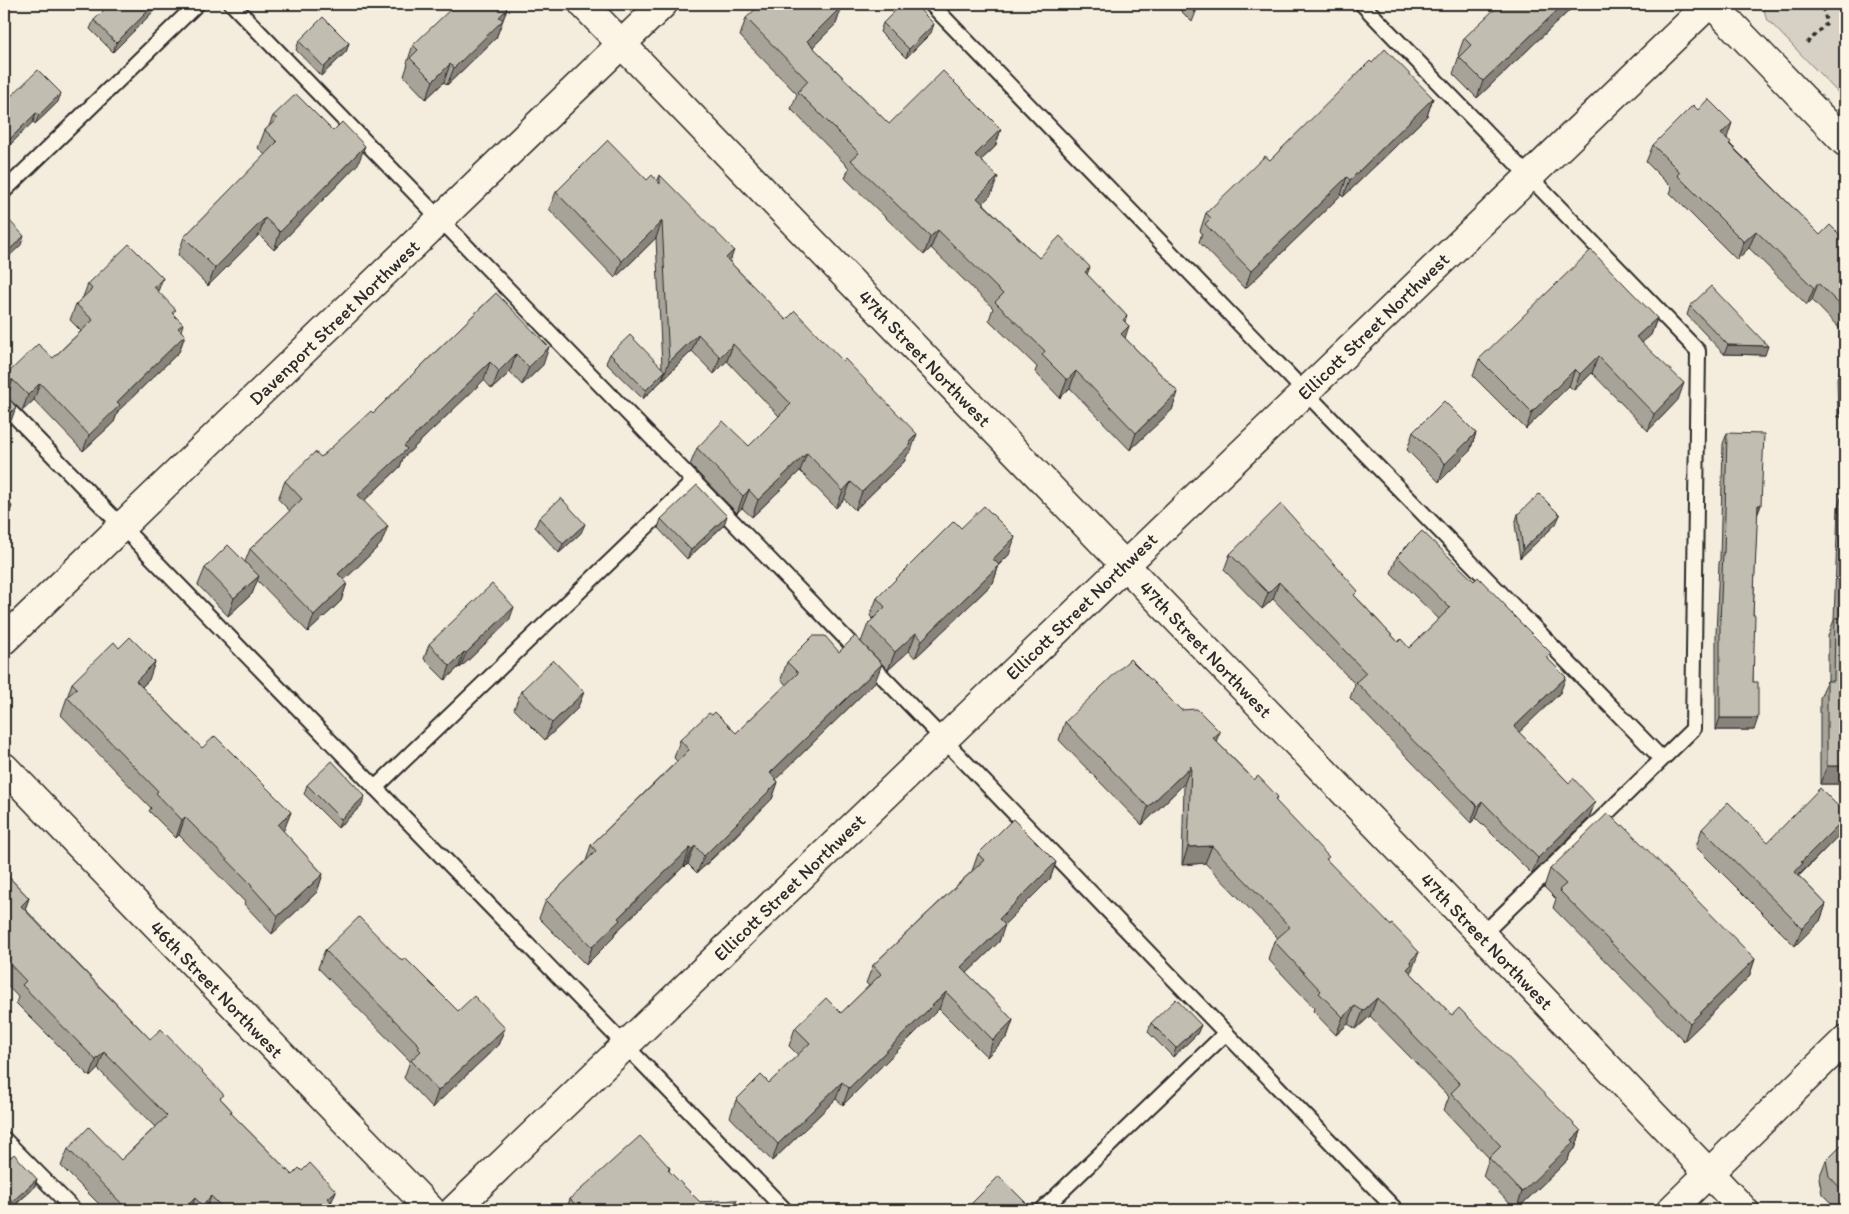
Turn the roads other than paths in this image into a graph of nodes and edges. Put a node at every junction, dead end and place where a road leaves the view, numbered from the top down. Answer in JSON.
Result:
{"nodes":[{"id":1,"x":197,"y":4,"type":"edge"},
{"id":2,"x":232,"y":4,"type":"edge"},
{"id":3,"x":583,"y":4,"type":"edge"},
{"id":4,"x":663,"y":4,"type":"edge"},
{"id":5,"x":930,"y":4,"type":"edge"},
{"id":6,"x":1362,"y":4,"type":"edge"},
{"id":7,"x":1710,"y":4,"type":"edge"},
{"id":8,"x":622,"y":44,"type":"junction"},
{"id":9,"x":1845,"y":142,"type":"edge"},
{"id":10,"x":1530,"y":176,"type":"junction"},
{"id":11,"x":4,"y":191,"type":"edge"},
{"id":12,"x":441,"y":218,"type":"junction"},
{"id":13,"x":1304,"y":392,"type":"junction"},
{"id":14,"x":4,"y":405,"type":"edge"},
{"id":15,"x":694,"y":481,"type":"junction"},
{"id":16,"x":121,"y":527,"type":"junction"},
{"id":17,"x":1125,"y":564,"type":"junction"},
{"id":18,"x":4,"y":640,"type":"edge"},
{"id":19,"x":943,"y":739,"type":"junction"},
{"id":20,"x":1662,"y":759,"type":"junction"},
{"id":21,"x":4,"y":767,"type":"edge"},
{"id":22,"x":375,"y":788,"type":"junction"},
{"id":23,"x":1482,"y":935,"type":"junction"},
{"id":24,"x":1226,"y":1033,"type":"junction"},
{"id":25,"x":1845,"y":1040,"type":"edge"},
{"id":26,"x":625,"y":1046,"type":"junction"},
{"id":27,"x":4,"y":1140,"type":"edge"},
{"id":28,"x":1709,"y":1174,"type":"junction"},
{"id":29,"x":74,"y":1210,"type":"edge"},
{"id":30,"x":431,"y":1210,"type":"edge"},
{"id":31,"x":454,"y":1210,"type":"edge"},
{"id":32,"x":785,"y":1210,"type":"edge"},
{"id":33,"x":1042,"y":1210,"type":"edge"},
{"id":34,"x":1396,"y":1210,"type":"edge"},
{"id":35,"x":1671,"y":1210,"type":"edge"},
{"id":36,"x":1744,"y":1210,"type":"edge"}],
"edges":[{"from":1,"to":11,"type":"lane"},
{"from":2,"to":12,"type":"lane"},
{"from":3,"to":8,"type":"street","name":"47th Street Northwest"},
{"from":4,"to":8,"type":"street","name":"Davenport Street Northwest"},
{"from":5,"to":13,"type":"lane"},
{"from":6,"to":10,"type":"lane"},
{"from":7,"to":9,"type":"street"},
{"from":7,"to":10,"type":"street","name":"Ellicott Street Northwest"},
{"from":8,"to":12,"type":"street","name":"Davenport Street Northwest"},
{"from":8,"to":17,"type":"street","name":"47th Street Northwest"},
{"from":10,"to":13,"type":"street","name":"Ellicott Street Northwest"},
{"from":10,"to":20,"type":"lane"},
{"from":12,"to":15,"type":"lane"},
{"from":12,"to":16,"type":"street","name":"Davenport Street Northwest"},
{"from":13,"to":17,"type":"street","name":"Ellicott Street Northwest"},
{"from":13,"to":20,"type":"lane"},
{"from":14,"to":16,"type":"lane"},
{"from":15,"to":19,"type":"lane"},
{"from":15,"to":22,"type":"lane"},
{"from":16,"to":18,"type":"street","name":"Davenport Street Northwest"},
{"from":16,"to":22,"type":"lane"},
{"from":17,"to":19,"type":"street","name":"Ellicott Street Northwest"},
{"from":17,"to":23,"type":"street","name":"47th Street Northwest"},
{"from":19,"to":24,"type":"lane"},
{"from":19,"to":26,"type":"street","name":"Ellicott Street Northwest"},
{"from":20,"to":23,"type":"lane"},
{"from":21,"to":30,"type":"street","name":"46th Street Northwest"},
{"from":22,"to":26,"type":"lane"},
{"from":23,"to":28,"type":"street","name":"47th Street Northwest"},
{"from":24,"to":33,"type":"lane"},
{"from":24,"to":34,"type":"lane"},
{"from":25,"to":28,"type":"street"},
{"from":26,"to":31,"type":"street","name":"Ellicott Street Northwest"},
{"from":26,"to":32,"type":"lane"},
{"from":27,"to":29,"type":"lane"},
{"from":28,"to":35,"type":"street"},
{"from":28,"to":36,"type":"street","name":"47th Street Northwest"}]}
